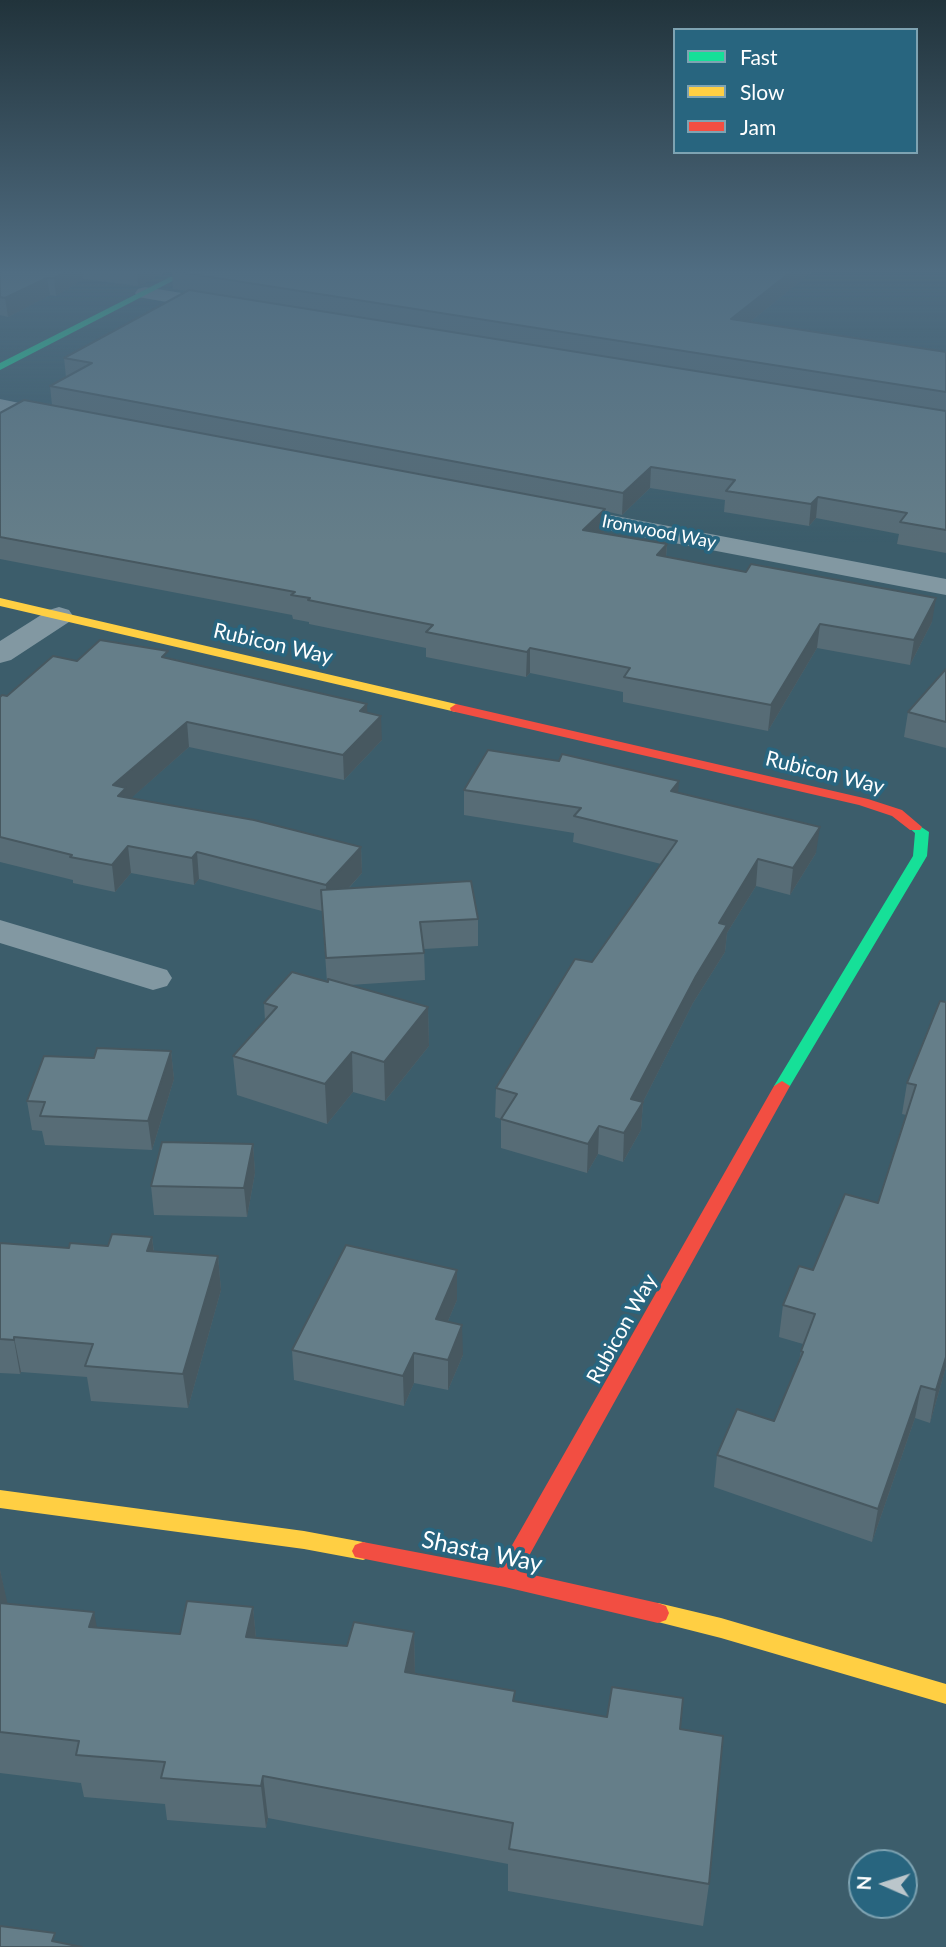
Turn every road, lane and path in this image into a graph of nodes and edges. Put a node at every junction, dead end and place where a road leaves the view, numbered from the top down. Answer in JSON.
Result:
{"nodes":[{"id":1,"x":0,"y":407,"type":"edge"},
{"id":2,"x":82,"y":422,"type":"edge"},
{"id":3,"x":535,"y":508,"type":"edge"},
{"id":4,"x":946,"y":587,"type":"edge"},
{"id":5,"x":0,"y":602,"type":"edge"},
{"id":6,"x":59,"y":616,"type":"junction"},
{"id":7,"x":0,"y":654,"type":"edge"},
{"id":8,"x":0,"y":931,"type":"edge"},
{"id":9,"x":153,"y":978,"type":"dead end"},
{"id":10,"x":0,"y":1499,"type":"edge"},
{"id":11,"x":505,"y":1578,"type":"junction"},
{"id":12,"x":946,"y":1694,"type":"edge"}],
"edges":[{"from":1,"to":2,"type":"street"},
{"from":3,"to":4,"type":"street","name":"Ironwood Way"},
{"from":5,"to":6,"type":"street","name":"Rubicon Way"},
{"from":6,"to":7,"type":"street"},
{"from":6,"to":11,"type":"street","name":"Rubicon Way"},
{"from":8,"to":9,"type":"street"},
{"from":10,"to":11,"type":"street","name":"Shasta Way"},
{"from":11,"to":12,"type":"street","name":"Shasta Way"}]}
